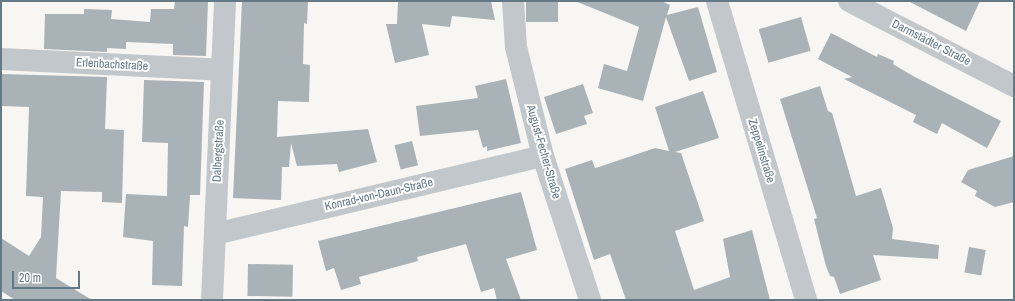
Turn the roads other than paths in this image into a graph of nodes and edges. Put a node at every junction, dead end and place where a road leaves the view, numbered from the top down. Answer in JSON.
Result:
{"nodes":[{"id":1,"x":225,"y":1,"type":"edge"},
{"id":2,"x":513,"y":1,"type":"edge"},
{"id":3,"x":717,"y":1,"type":"edge"},
{"id":4,"x":849,"y":1,"type":"edge"},
{"id":5,"x":1,"y":59,"type":"edge"},
{"id":6,"x":222,"y":70,"type":"junction"},
{"id":7,"x":1014,"y":86,"type":"edge"},
{"id":8,"x":543,"y":156,"type":"junction"},
{"id":9,"x":214,"y":234,"type":"junction"},
{"id":10,"x":212,"y":300,"type":"edge"},
{"id":11,"x":590,"y":300,"type":"edge"},
{"id":12,"x":806,"y":300,"type":"edge"}],
"edges":[{"from":1,"to":6,"type":"street","name":"Dalbergstraße"},
{"from":2,"to":8,"type":"street","name":"August-Fecher-Straße"},
{"from":3,"to":12,"type":"street","name":"Zeppelinstraße"},
{"from":4,"to":7,"type":"street","name":"Darmstädter Straße"},
{"from":5,"to":6,"type":"street","name":"Erlenbachstraße"},
{"from":6,"to":9,"type":"street","name":"Dalbergstraße"},
{"from":8,"to":9,"type":"street","name":"Konrad-von-Daun-Straße"},
{"from":8,"to":11,"type":"street","name":"August-Fecher-Straße"},
{"from":9,"to":10,"type":"street","name":"Dalbergstraße"}]}
